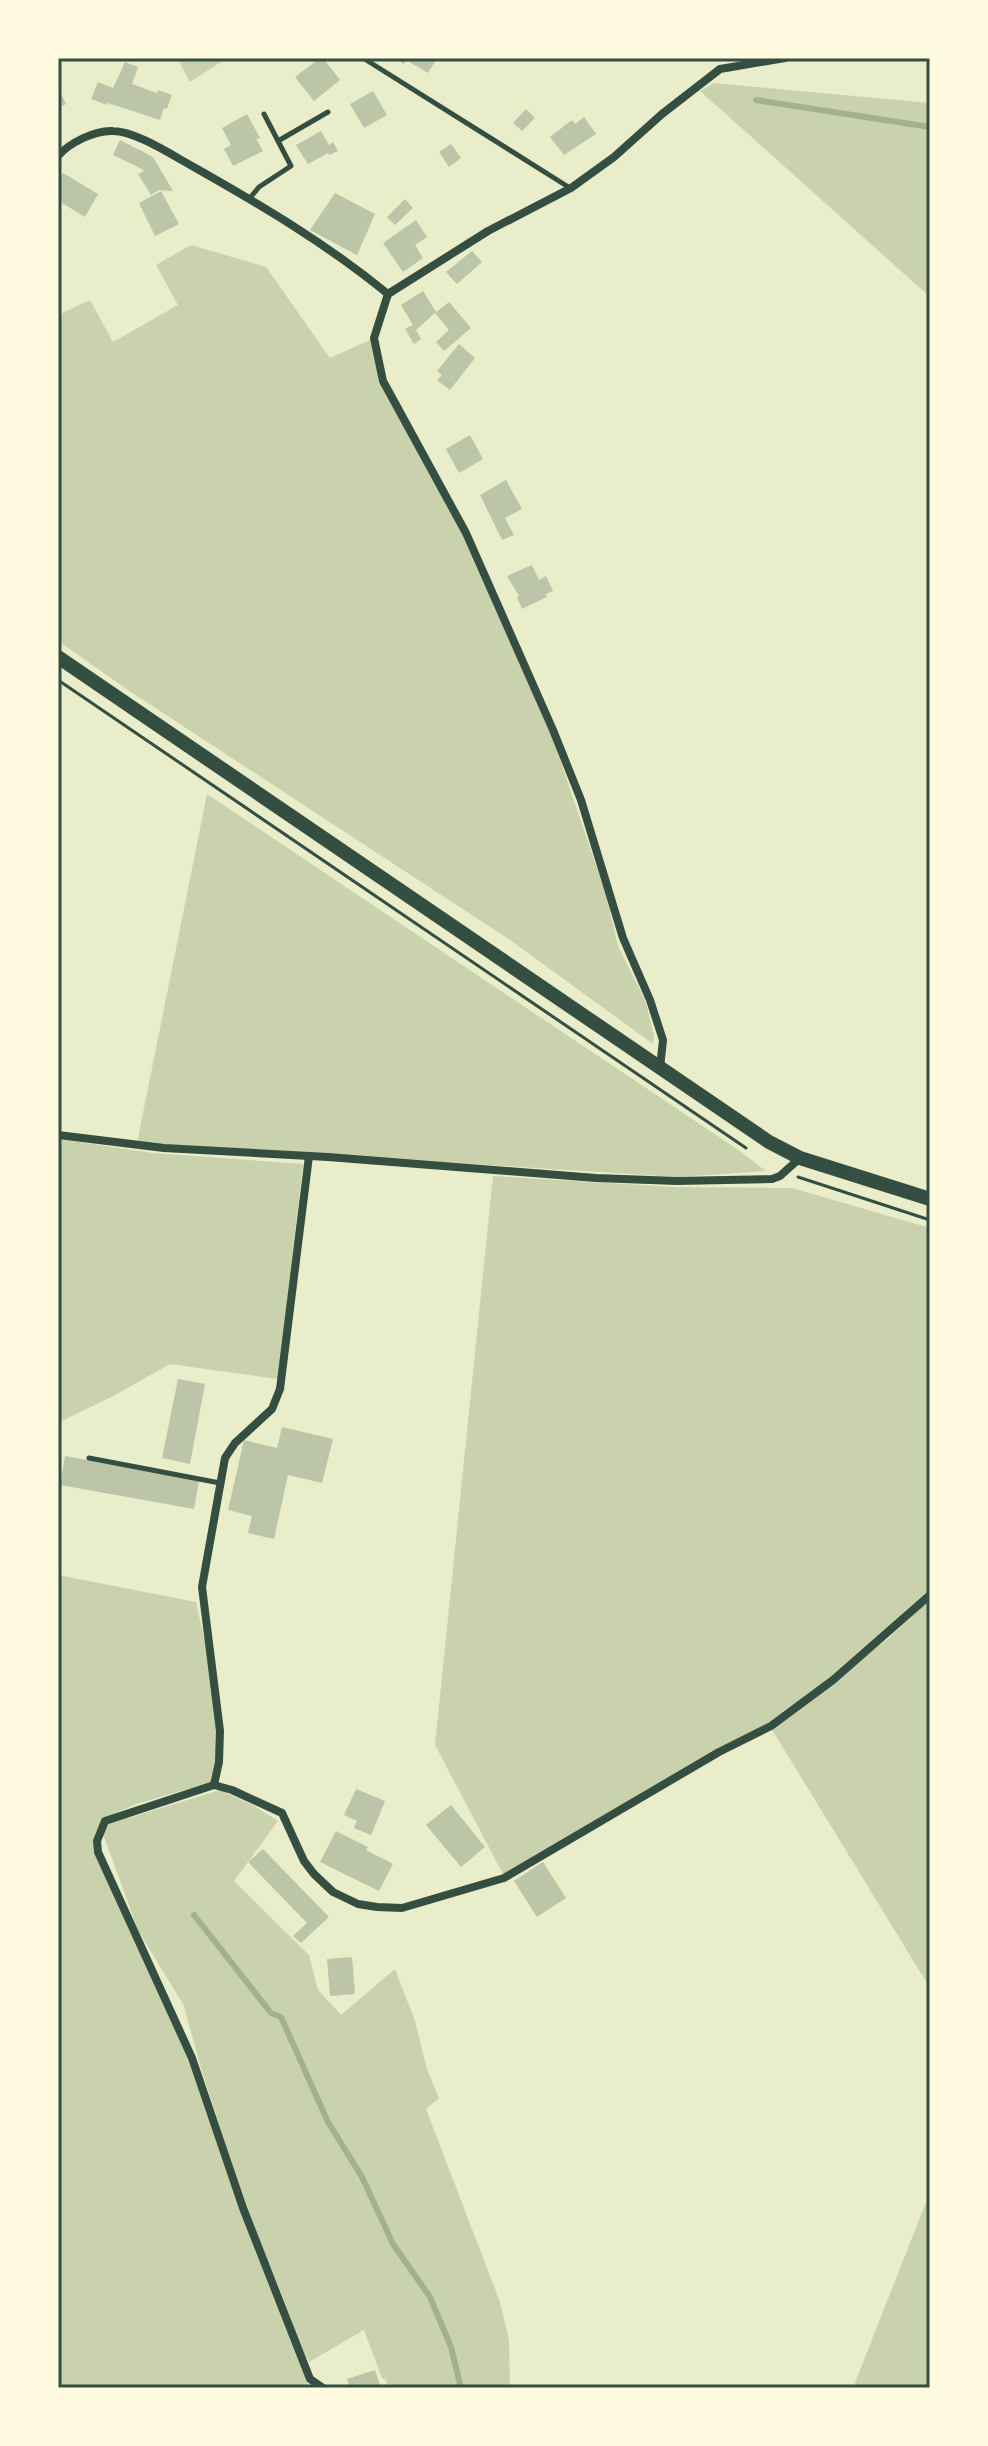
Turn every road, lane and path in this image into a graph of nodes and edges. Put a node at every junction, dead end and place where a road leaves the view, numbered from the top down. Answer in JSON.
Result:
{"nodes":[{"id":1,"x":363,"y":58,"type":"edge"},
{"id":2,"x":785,"y":58,"type":"edge"},
{"id":3,"x":328,"y":112,"type":"dead end"},
{"id":4,"x":264,"y":114,"type":"dead end"},
{"id":5,"x":278,"y":141,"type":"junction"},
{"id":6,"x":58,"y":156,"type":"edge"},
{"id":7,"x":571,"y":188,"type":"junction"},
{"id":8,"x":249,"y":199,"type":"junction"},
{"id":9,"x":388,"y":294,"type":"junction"},
{"id":10,"x":58,"y":657,"type":"edge"},
{"id":11,"x":58,"y":680,"type":"edge"},
{"id":12,"x":660,"y":1068,"type":"junction"},
{"id":13,"x":58,"y":1135,"type":"edge"},
{"id":14,"x":751,"y":1151,"type":"dead end"},
{"id":15,"x":309,"y":1156,"type":"junction"},
{"id":16,"x":800,"y":1158,"type":"junction"},
{"id":17,"x":786,"y":1171,"type":"junction"},
{"id":18,"x":930,"y":1199,"type":"edge"},
{"id":19,"x":930,"y":1220,"type":"edge"},
{"id":20,"x":89,"y":1458,"type":"dead end"},
{"id":21,"x":220,"y":1483,"type":"junction"},
{"id":22,"x":930,"y":1595,"type":"edge"},
{"id":23,"x":214,"y":1785,"type":"junction"},
{"id":24,"x":323,"y":2388,"type":"edge"}],
"edges":[{"from":1,"to":7,"type":"lane"},
{"from":2,"to":7,"type":"street"},
{"from":3,"to":5,"type":"lane"},
{"from":4,"to":5,"type":"lane"},
{"from":5,"to":8,"type":"lane"},
{"from":6,"to":8,"type":"street"},
{"from":7,"to":9,"type":"street"},
{"from":8,"to":9,"type":"street"},
{"from":9,"to":12,"type":"street"},
{"from":10,"to":12,"type":"main road"},
{"from":11,"to":14,"type":"path"},
{"from":12,"to":16,"type":"main road"},
{"from":13,"to":15,"type":"street"},
{"from":15,"to":17,"type":"street"},
{"from":15,"to":21,"type":"street"},
{"from":16,"to":17,"type":"street"},
{"from":16,"to":18,"type":"main road"},
{"from":17,"to":19,"type":"path"},
{"from":20,"to":21,"type":"lane"},
{"from":21,"to":23,"type":"street"},
{"from":22,"to":23,"type":"street"},
{"from":23,"to":24,"type":"street"}]}
